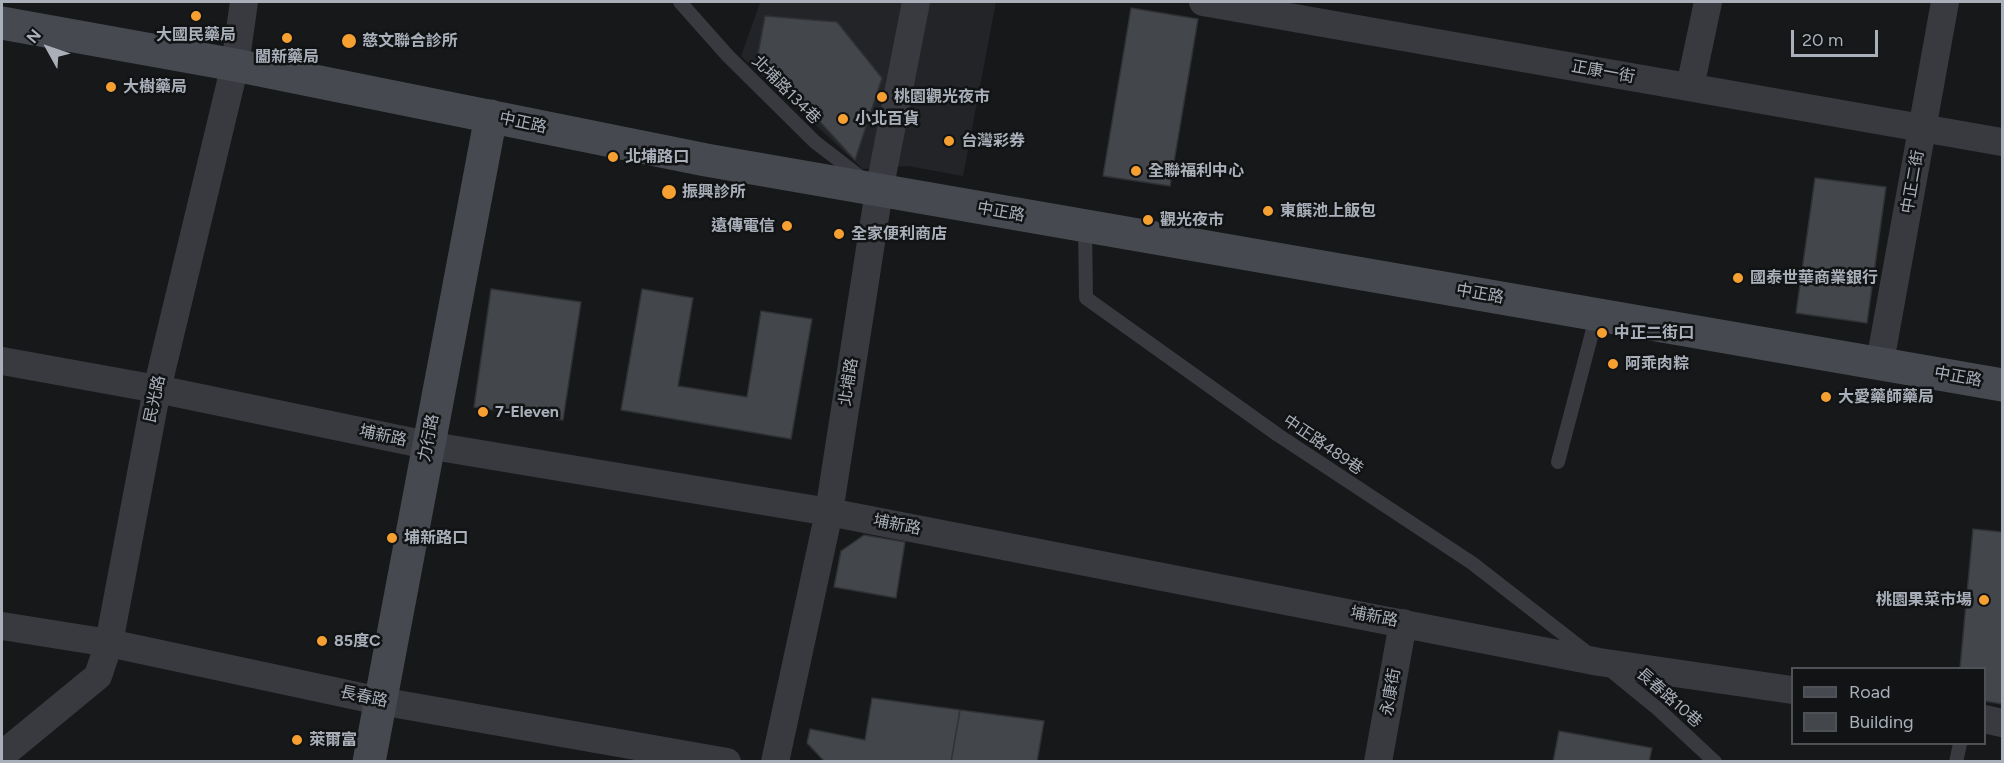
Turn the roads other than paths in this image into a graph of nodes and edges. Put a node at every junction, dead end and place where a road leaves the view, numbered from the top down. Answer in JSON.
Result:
{"nodes":[{"id":1,"x":244,"y":2,"type":"edge"},
{"id":2,"x":680,"y":2,"type":"edge"},
{"id":3,"x":916,"y":2,"type":"edge"},
{"id":4,"x":1203,"y":2,"type":"edge"},
{"id":5,"x":1708,"y":2,"type":"edge"},
{"id":6,"x":1946,"y":2,"type":"edge"},
{"id":7,"x":2,"y":23,"type":"edge"},
{"id":8,"x":235,"y":65,"type":"junction"},
{"id":9,"x":1690,"y":87,"type":"junction"},
{"id":10,"x":491,"y":116,"type":"junction"},
{"id":11,"x":1923,"y":128,"type":"junction"},
{"id":12,"x":2002,"y":142,"type":"edge"},
{"id":13,"x":879,"y":191,"type":"junction"},
{"id":14,"x":1085,"y":226,"type":"junction"},
{"id":15,"x":1597,"y":314,"type":"junction"},
{"id":16,"x":2,"y":361,"type":"edge"},
{"id":17,"x":1880,"y":363,"type":"junction"},
{"id":18,"x":2002,"y":385,"type":"edge"},
{"id":19,"x":157,"y":388,"type":"junction"},
{"id":20,"x":427,"y":445,"type":"junction"},
{"id":21,"x":1558,"y":462,"type":"dead end"},
{"id":22,"x":829,"y":512,"type":"junction"},
{"id":23,"x":1403,"y":623,"type":"junction"},
{"id":24,"x":2,"y":626,"type":"edge"},
{"id":25,"x":109,"y":643,"type":"junction"},
{"id":26,"x":1599,"y":662,"type":"junction"},
{"id":27,"x":1791,"y":690,"type":"edge"},
{"id":28,"x":380,"y":701,"type":"junction"},
{"id":29,"x":1986,"y":719,"type":"edge"},
{"id":30,"x":2002,"y":723,"type":"edge"},
{"id":31,"x":1960,"y":745,"type":"edge"},
{"id":32,"x":2,"y":755,"type":"edge"},
{"id":33,"x":369,"y":762,"type":"edge"},
{"id":34,"x":727,"y":762,"type":"edge"},
{"id":35,"x":775,"y":762,"type":"edge"},
{"id":36,"x":1378,"y":762,"type":"edge"},
{"id":37,"x":1715,"y":762,"type":"edge"},
{"id":38,"x":1956,"y":762,"type":"edge"}],
"edges":[{"from":1,"to":8,"type":"street","name":"民光路"},
{"from":2,"to":13,"type":"lane","name":"北埔路134巷"},
{"from":3,"to":13,"type":"street","name":"北埔路"},
{"from":4,"to":9,"type":"street","name":"正康一街"},
{"from":5,"to":9,"type":"street"},
{"from":6,"to":11,"type":"street","name":"中正二街"},
{"from":7,"to":8,"type":"street","name":"中正路"},
{"from":8,"to":10,"type":"street","name":"中正路"},
{"from":8,"to":19,"type":"street","name":"民光路"},
{"from":9,"to":11,"type":"street","name":"正康一街"},
{"from":10,"to":13,"type":"street","name":"中正路"},
{"from":10,"to":20,"type":"street","name":"力行路"},
{"from":11,"to":12,"type":"street","name":"正康一街"},
{"from":11,"to":17,"type":"street","name":"中正二街"},
{"from":13,"to":14,"type":"street","name":"中正路"},
{"from":13,"to":22,"type":"street","name":"北埔路"},
{"from":14,"to":15,"type":"street","name":"中正路"},
{"from":14,"to":26,"type":"lane","name":"中正路489巷"},
{"from":15,"to":17,"type":"street","name":"中正路"},
{"from":15,"to":21,"type":"lane"},
{"from":16,"to":19,"type":"street","name":"埔新路"},
{"from":17,"to":18,"type":"street","name":"中正路"},
{"from":19,"to":20,"type":"street","name":"埔新路"},
{"from":19,"to":25,"type":"street","name":"民光路"},
{"from":20,"to":22,"type":"street","name":"埔新路"},
{"from":20,"to":28,"type":"street","name":"力行路"},
{"from":22,"to":23,"type":"street","name":"埔新路"},
{"from":22,"to":35,"type":"street","name":"北埔路"},
{"from":23,"to":26,"type":"street","name":"埔新路"},
{"from":23,"to":36,"type":"street","name":"永康街"},
{"from":24,"to":25,"type":"street","name":"長春路"},
{"from":25,"to":28,"type":"street","name":"長春路"},
{"from":25,"to":32,"type":"street","name":"民光路"},
{"from":26,"to":27,"type":"street","name":"埔新路"},
{"from":26,"to":37,"type":"lane","name":"長春路10巷"},
{"from":28,"to":33,"type":"street","name":"力行路"},
{"from":28,"to":34,"type":"street","name":"長春路"},
{"from":29,"to":30,"type":"street"},
{"from":31,"to":38,"type":"lane"}]}
